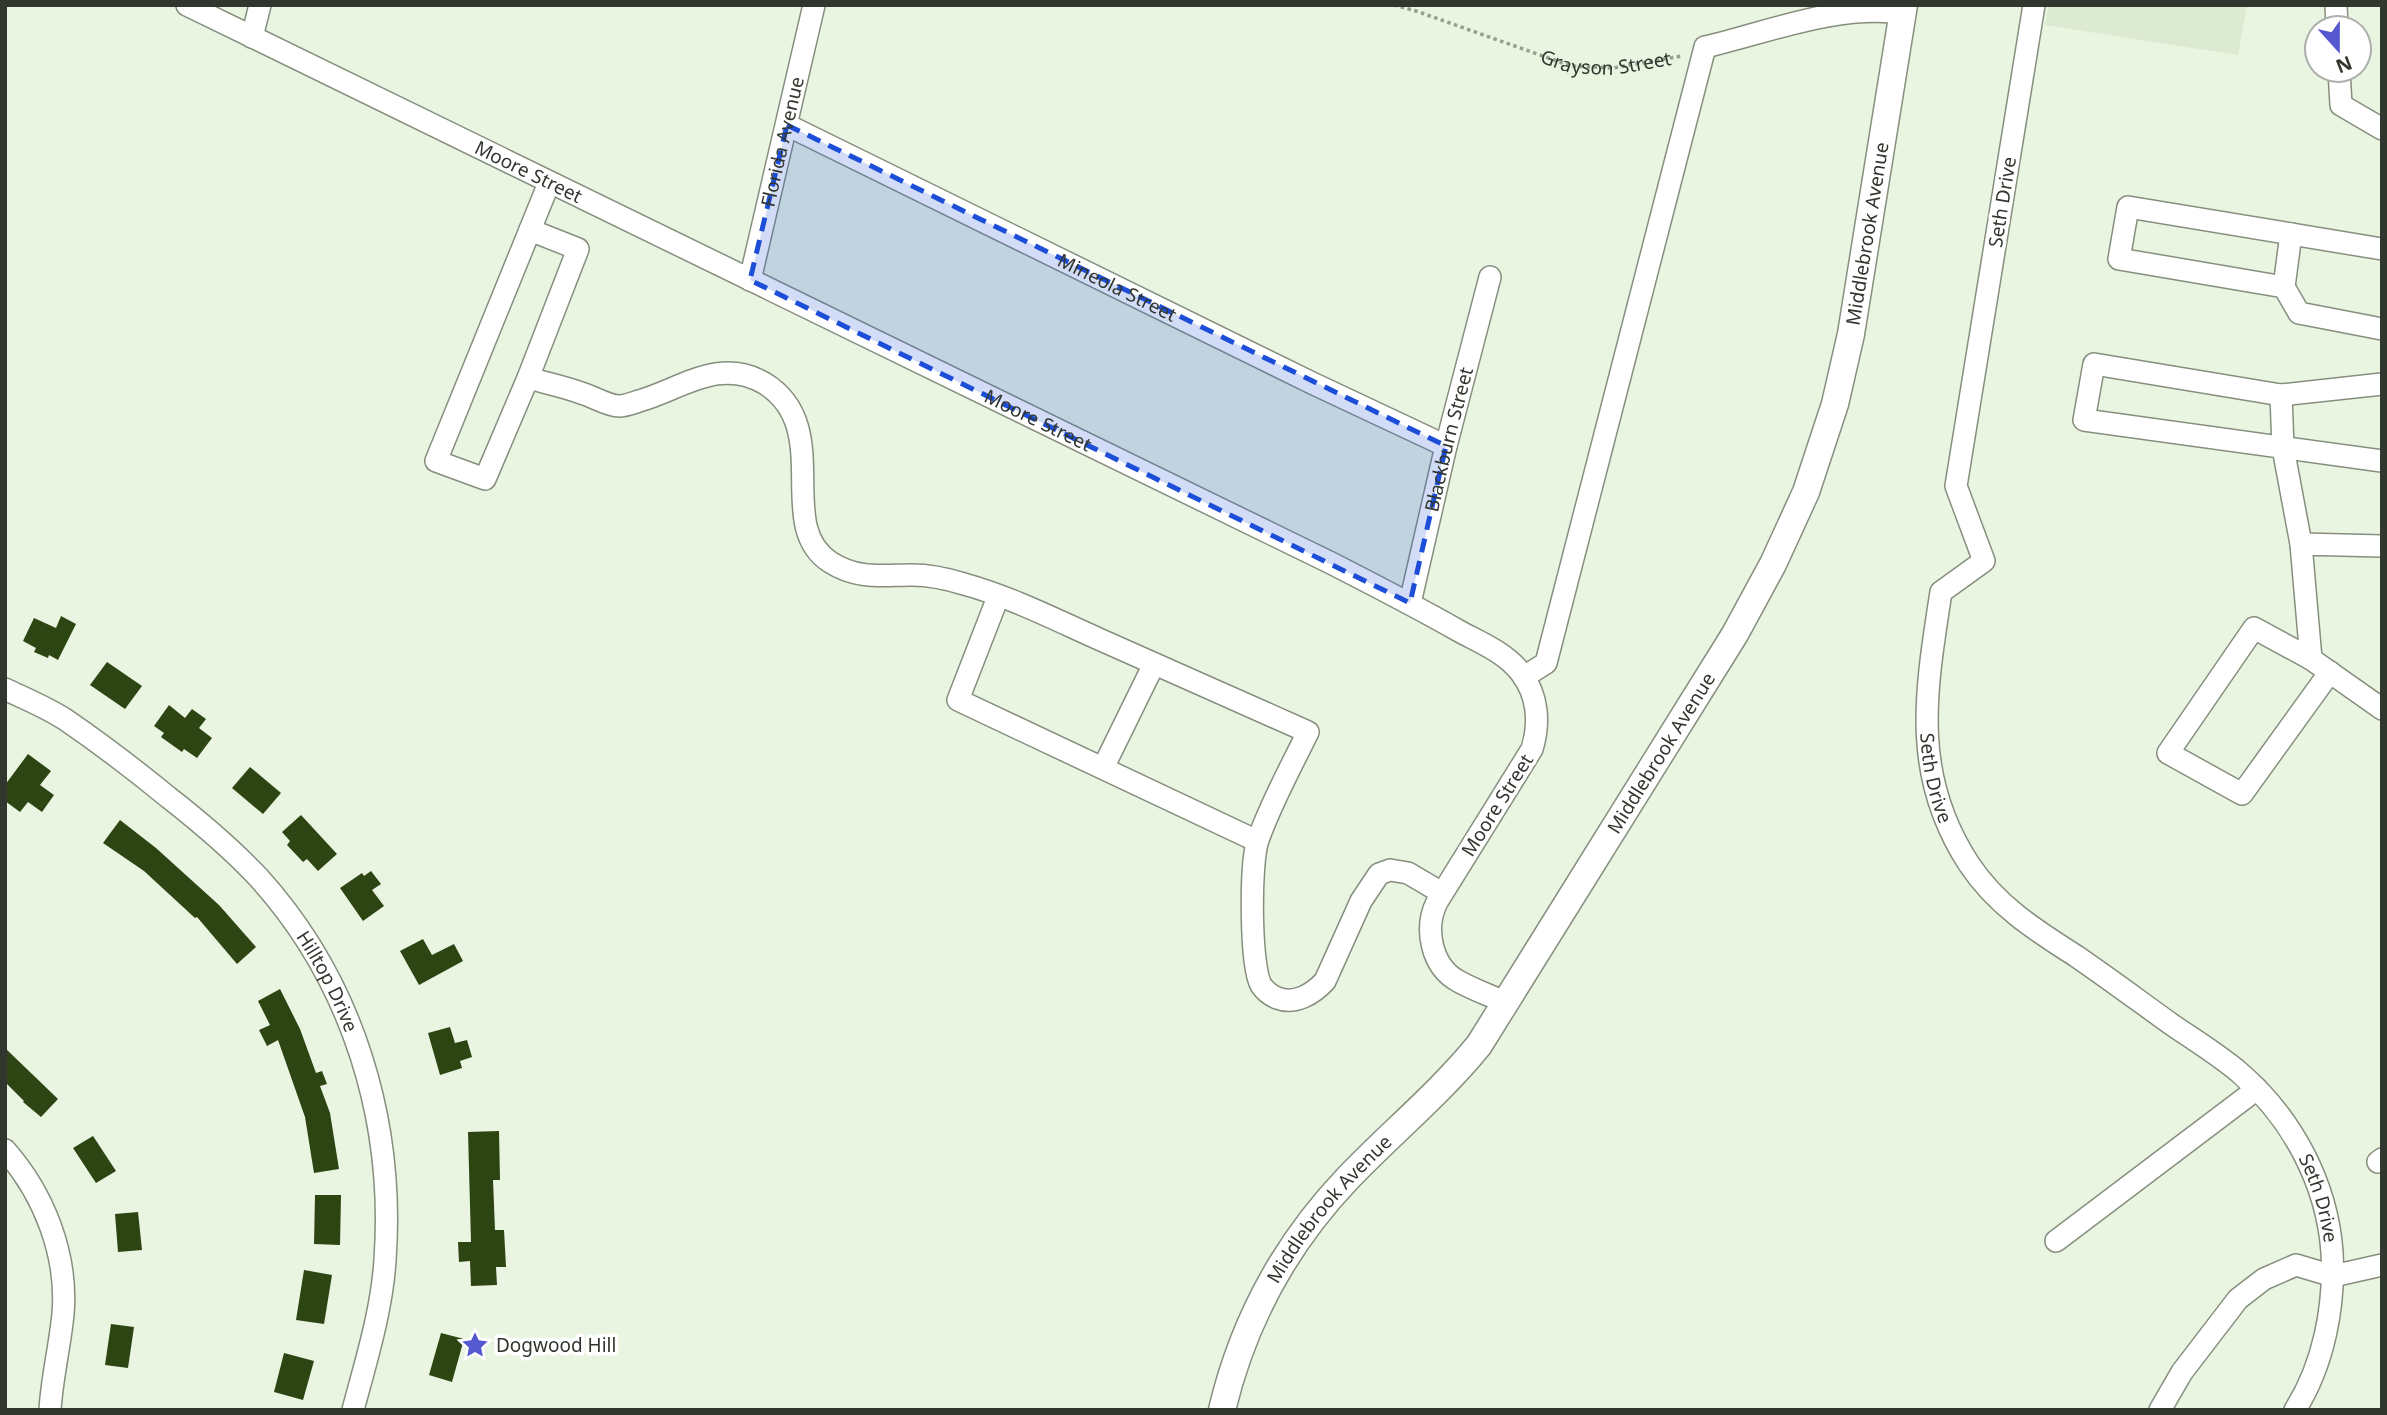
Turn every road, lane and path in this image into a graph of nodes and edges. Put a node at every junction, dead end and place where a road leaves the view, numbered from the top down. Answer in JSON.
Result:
{"nodes":[{"id":1,"x":187,"y":5,"type":"edge"},
{"id":2,"x":260,"y":5,"type":"edge"},
{"id":3,"x":814,"y":5,"type":"edge"},
{"id":4,"x":1394,"y":5,"type":"edge"},
{"id":5,"x":2034,"y":5,"type":"edge"},
{"id":6,"x":1904,"y":9,"type":"edge"},
{"id":7,"x":252,"y":37,"type":"junction"},
{"id":8,"x":1705,"y":47,"type":"junction"},
{"id":9,"x":2340,"y":84,"type":"edge"},
{"id":10,"x":788,"y":125,"type":"junction"},
{"id":11,"x":2382,"y":129,"type":"edge"},
{"id":12,"x":549,"y":183,"type":"junction"},
{"id":13,"x":530,"y":230,"type":"junction"},
{"id":14,"x":2291,"y":234,"type":"junction"},
{"id":15,"x":2382,"y":249,"type":"edge"},
{"id":16,"x":1490,"y":277,"type":"dead end"},
{"id":17,"x":750,"y":280,"type":"junction"},
{"id":18,"x":2284,"y":287,"type":"junction"},
{"id":19,"x":2382,"y":329,"type":"edge"},
{"id":20,"x":528,"y":378,"type":"junction"},
{"id":21,"x":2382,"y":384,"type":"edge"},
{"id":22,"x":2281,"y":395,"type":"junction"},
{"id":23,"x":1446,"y":446,"type":"junction"},
{"id":24,"x":2283,"y":448,"type":"junction"},
{"id":25,"x":2382,"y":461,"type":"edge"},
{"id":26,"x":2301,"y":544,"type":"junction"},
{"id":27,"x":2382,"y":546,"type":"edge"},
{"id":28,"x":998,"y":597,"type":"junction"},
{"id":29,"x":1410,"y":603,"type":"junction"},
{"id":30,"x":2311,"y":659,"type":"junction"},
{"id":31,"x":1154,"y":664,"type":"junction"},
{"id":32,"x":2330,"y":672,"type":"junction"},
{"id":33,"x":1524,"y":677,"type":"junction"},
{"id":34,"x":7,"y":693,"type":"edge"},
{"id":35,"x":2382,"y":709,"type":"edge"},
{"id":36,"x":1103,"y":768,"type":"junction"},
{"id":37,"x":1257,"y":841,"type":"junction"},
{"id":38,"x":1442,"y":893,"type":"junction"},
{"id":39,"x":1504,"y":1002,"type":"junction"},
{"id":40,"x":2257,"y":1089,"type":"junction"},
{"id":41,"x":5,"y":1150,"type":"edge"},
{"id":42,"x":2056,"y":1241,"type":"dead end"},
{"id":43,"x":2382,"y":1265,"type":"edge"},
{"id":44,"x":2333,"y":1276,"type":"junction"},
{"id":45,"x":50,"y":1410,"type":"edge"},
{"id":46,"x":353,"y":1410,"type":"edge"},
{"id":47,"x":1222,"y":1410,"type":"edge"},
{"id":48,"x":2160,"y":1410,"type":"edge"},
{"id":49,"x":2295,"y":1410,"type":"edge"}],
"edges":[{"from":1,"to":7,"type":"street","name":"Moore Street"},
{"from":2,"to":7,"type":"street"},
{"from":3,"to":10,"type":"street","name":"Florida Avenue"},
{"from":4,"to":8,"type":"path","name":"Grayson Street"},
{"from":5,"to":40,"type":"street","name":"Seth Drive"},
{"from":6,"to":8,"type":"street"},
{"from":6,"to":39,"type":"main road","name":"Middlebrook Avenue"},
{"from":7,"to":12,"type":"street","name":"Moore Street"},
{"from":8,"to":33,"type":"street"},
{"from":9,"to":11,"type":"street"},
{"from":10,"to":17,"type":"street","name":"Florida Avenue"},
{"from":10,"to":23,"type":"street","name":"Mineola Street"},
{"from":12,"to":13,"type":"street"},
{"from":12,"to":17,"type":"street","name":"Moore Street"},
{"from":13,"to":20,"type":"street"},
{"from":13,"to":20,"type":"street"},
{"from":14,"to":15,"type":"street"},
{"from":14,"to":18,"type":"street"},
{"from":14,"to":18,"type":"street"},
{"from":16,"to":23,"type":"street","name":"Blackburn Street"},
{"from":17,"to":29,"type":"street","name":"Moore Street"},
{"from":18,"to":19,"type":"street"},
{"from":20,"to":28,"type":"street"},
{"from":21,"to":22,"type":"street"},
{"from":22,"to":24,"type":"street"},
{"from":22,"to":24,"type":"street"},
{"from":23,"to":29,"type":"street","name":"Blackburn Street"},
{"from":24,"to":25,"type":"street"},
{"from":24,"to":26,"type":"street"},
{"from":26,"to":27,"type":"street"},
{"from":26,"to":30,"type":"street"},
{"from":28,"to":31,"type":"street"},
{"from":28,"to":36,"type":"street"},
{"from":29,"to":33,"type":"street","name":"Moore Street"},
{"from":30,"to":32,"type":"street"},
{"from":30,"to":32,"type":"street"},
{"from":31,"to":36,"type":"street"},
{"from":31,"to":37,"type":"street"},
{"from":32,"to":35,"type":"street"},
{"from":33,"to":38,"type":"street","name":"Moore Street"},
{"from":34,"to":46,"type":"street","name":"Hilltop Drive"},
{"from":36,"to":37,"type":"street"},
{"from":37,"to":38,"type":"street"},
{"from":38,"to":39,"type":"street","name":"Moore Street"},
{"from":39,"to":47,"type":"main road","name":"Middlebrook Avenue"},
{"from":40,"to":42,"type":"street"},
{"from":40,"to":44,"type":"street","name":"Seth Drive"},
{"from":41,"to":45,"type":"street"},
{"from":43,"to":44,"type":"street"},
{"from":44,"to":48,"type":"street"},
{"from":44,"to":49,"type":"street","name":"Seth Drive"}]}
